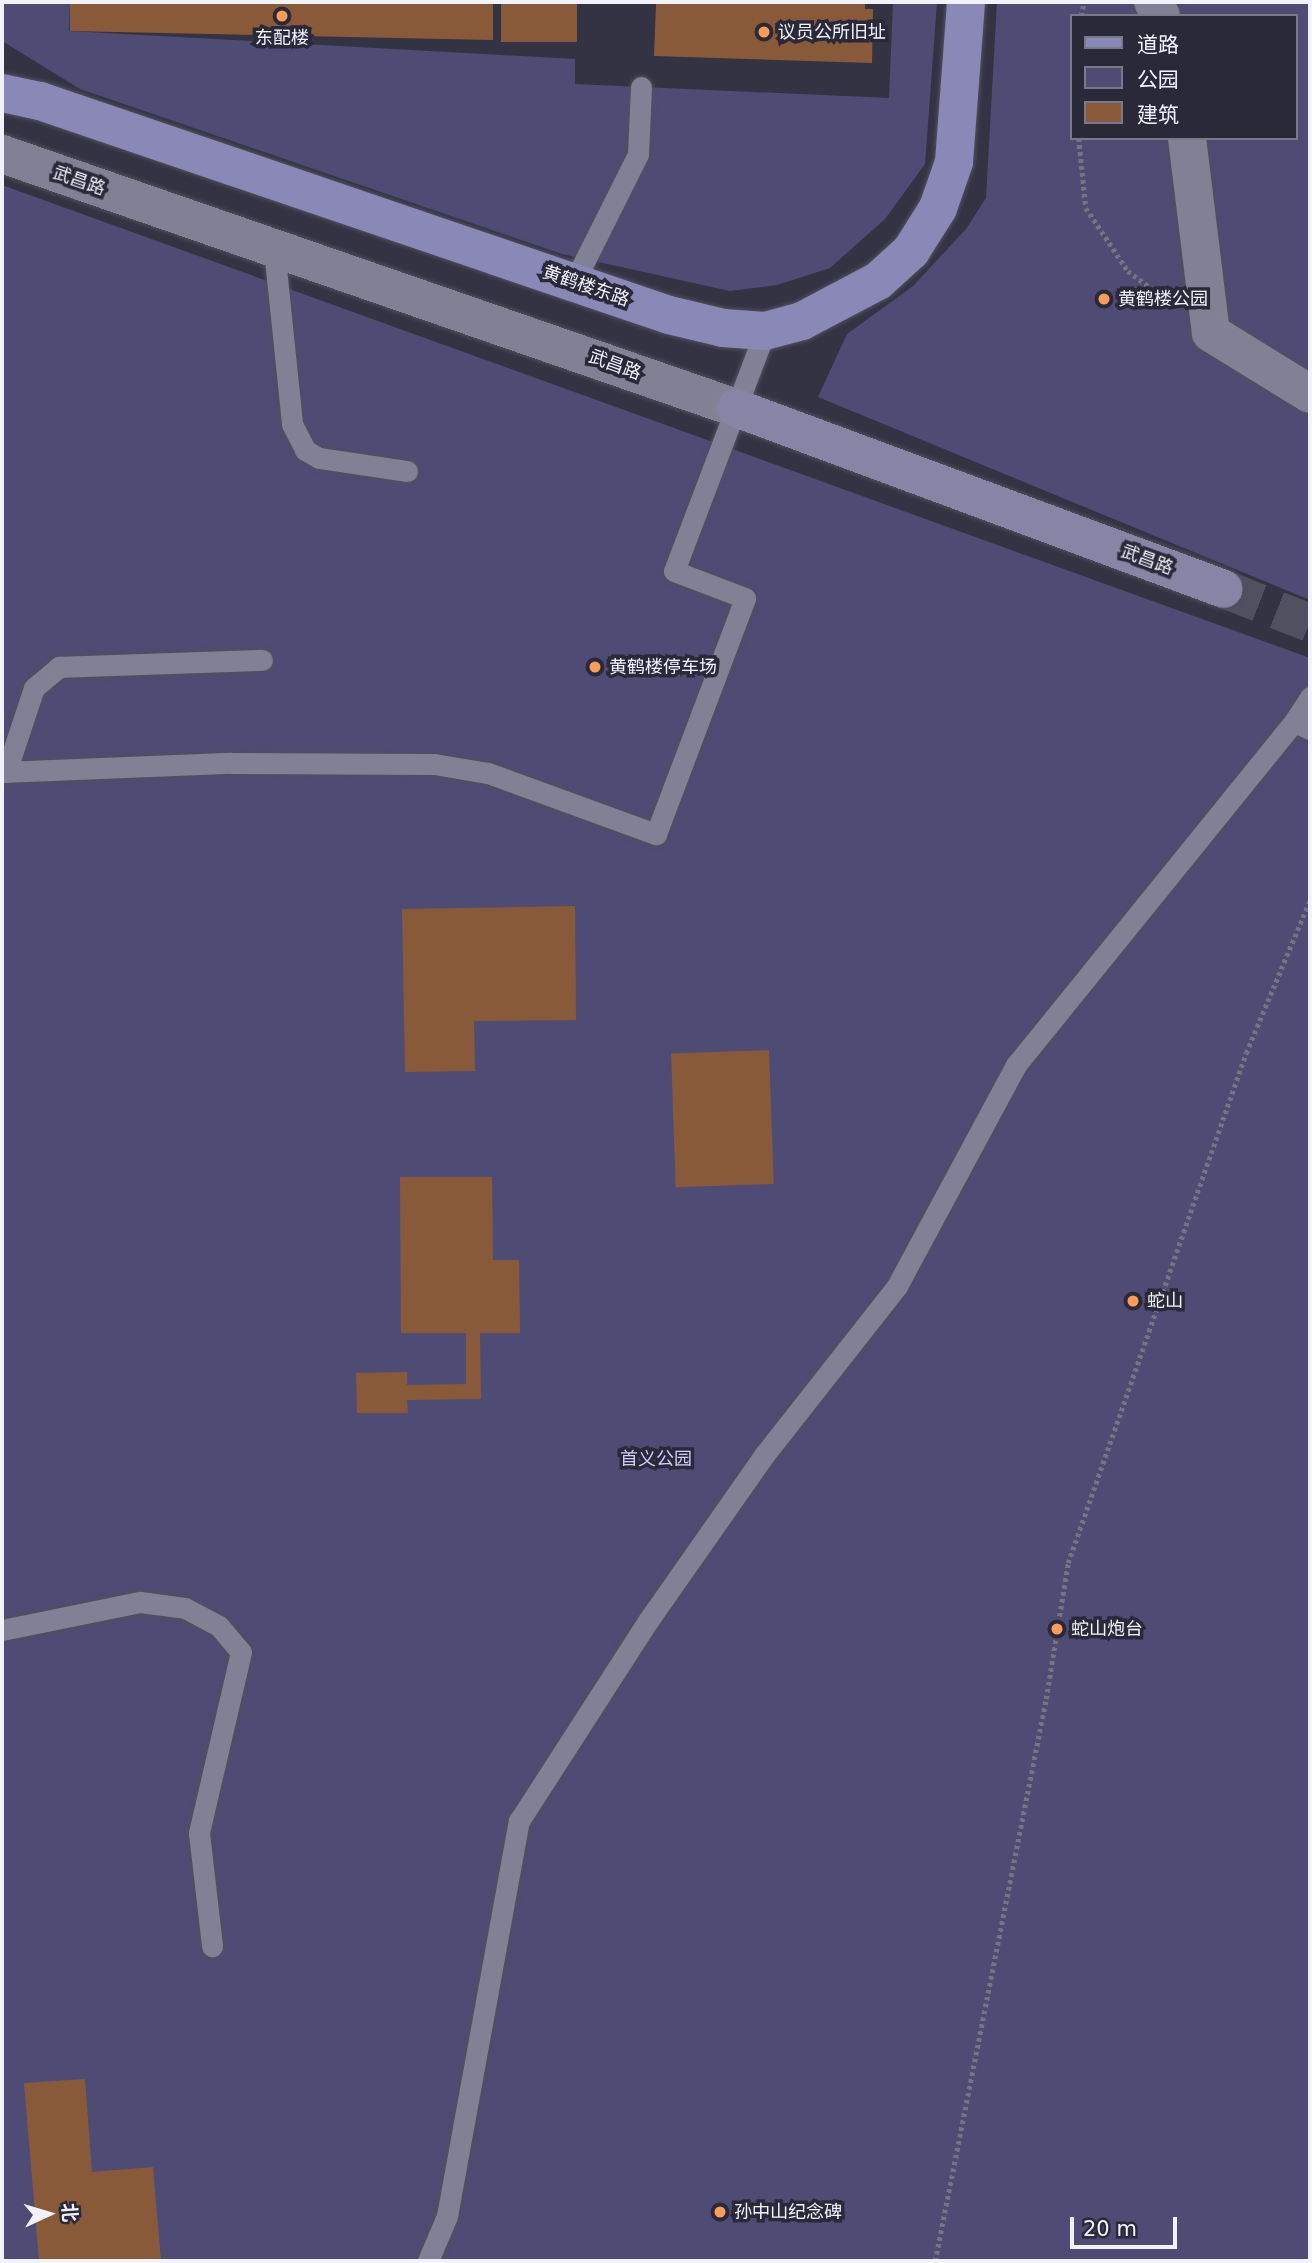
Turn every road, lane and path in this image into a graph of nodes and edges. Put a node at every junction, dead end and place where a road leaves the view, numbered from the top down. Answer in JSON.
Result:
{"nodes":[{"id":1,"x":966,"y":2,"type":"edge"},
{"id":2,"x":641,"y":87,"type":"dead end"},
{"id":3,"x":2,"y":93,"type":"edge"},
{"id":4,"x":1079,"y":140,"type":"edge"},
{"id":5,"x":1186,"y":140,"type":"edge"},
{"id":6,"x":2,"y":154,"type":"edge"},
{"id":7,"x":274,"y":249,"type":"junction"},
{"id":8,"x":574,"y":282,"type":"junction"},
{"id":9,"x":765,"y":331,"type":"junction"},
{"id":10,"x":1211,"y":333,"type":"junction"},
{"id":11,"x":1310,"y":394,"type":"edge"},
{"id":12,"x":736,"y":408,"type":"junction"},
{"id":13,"x":407,"y":471,"type":"dead end"},
{"id":14,"x":1224,"y":589,"type":"tunnel mouth"},
{"id":15,"x":262,"y":660,"type":"dead end"},
{"id":16,"x":1310,"y":697,"type":"edge"},
{"id":17,"x":1302,"y":725,"type":"edge"},
{"id":18,"x":4,"y":772,"type":"edge"},
{"id":19,"x":1310,"y":900,"type":"edge"},
{"id":20,"x":2,"y":1630,"type":"edge"},
{"id":21,"x":212,"y":1946,"type":"dead end"},
{"id":22,"x":428,"y":2261,"type":"edge"},
{"id":23,"x":935,"y":2261,"type":"edge"}],
"edges":[{"from":1,"to":9,"type":"main road","name":"黄鹤楼东路"},
{"from":2,"to":8,"type":"lane"},
{"from":3,"to":8,"type":"main road","name":"黄鹤楼东路"},
{"from":4,"to":10,"type":"path"},
{"from":5,"to":10,"type":"street"},
{"from":6,"to":7,"type":"street","name":"武昌路"},
{"from":7,"to":12,"type":"street","name":"武昌路"},
{"from":7,"to":13,"type":"lane"},
{"from":8,"to":9,"type":"main road","name":"黄鹤楼东路"},
{"from":9,"to":12,"type":"lane"},
{"from":10,"to":11,"type":"street"},
{"from":12,"to":14,"type":"street","name":"武昌路"},
{"from":12,"to":18,"type":"lane"},
{"from":15,"to":18,"type":"lane"},
{"from":16,"to":17,"type":"lane"},
{"from":17,"to":22,"type":"lane"},
{"from":19,"to":23,"type":"path"},
{"from":20,"to":21,"type":"lane"}]}
